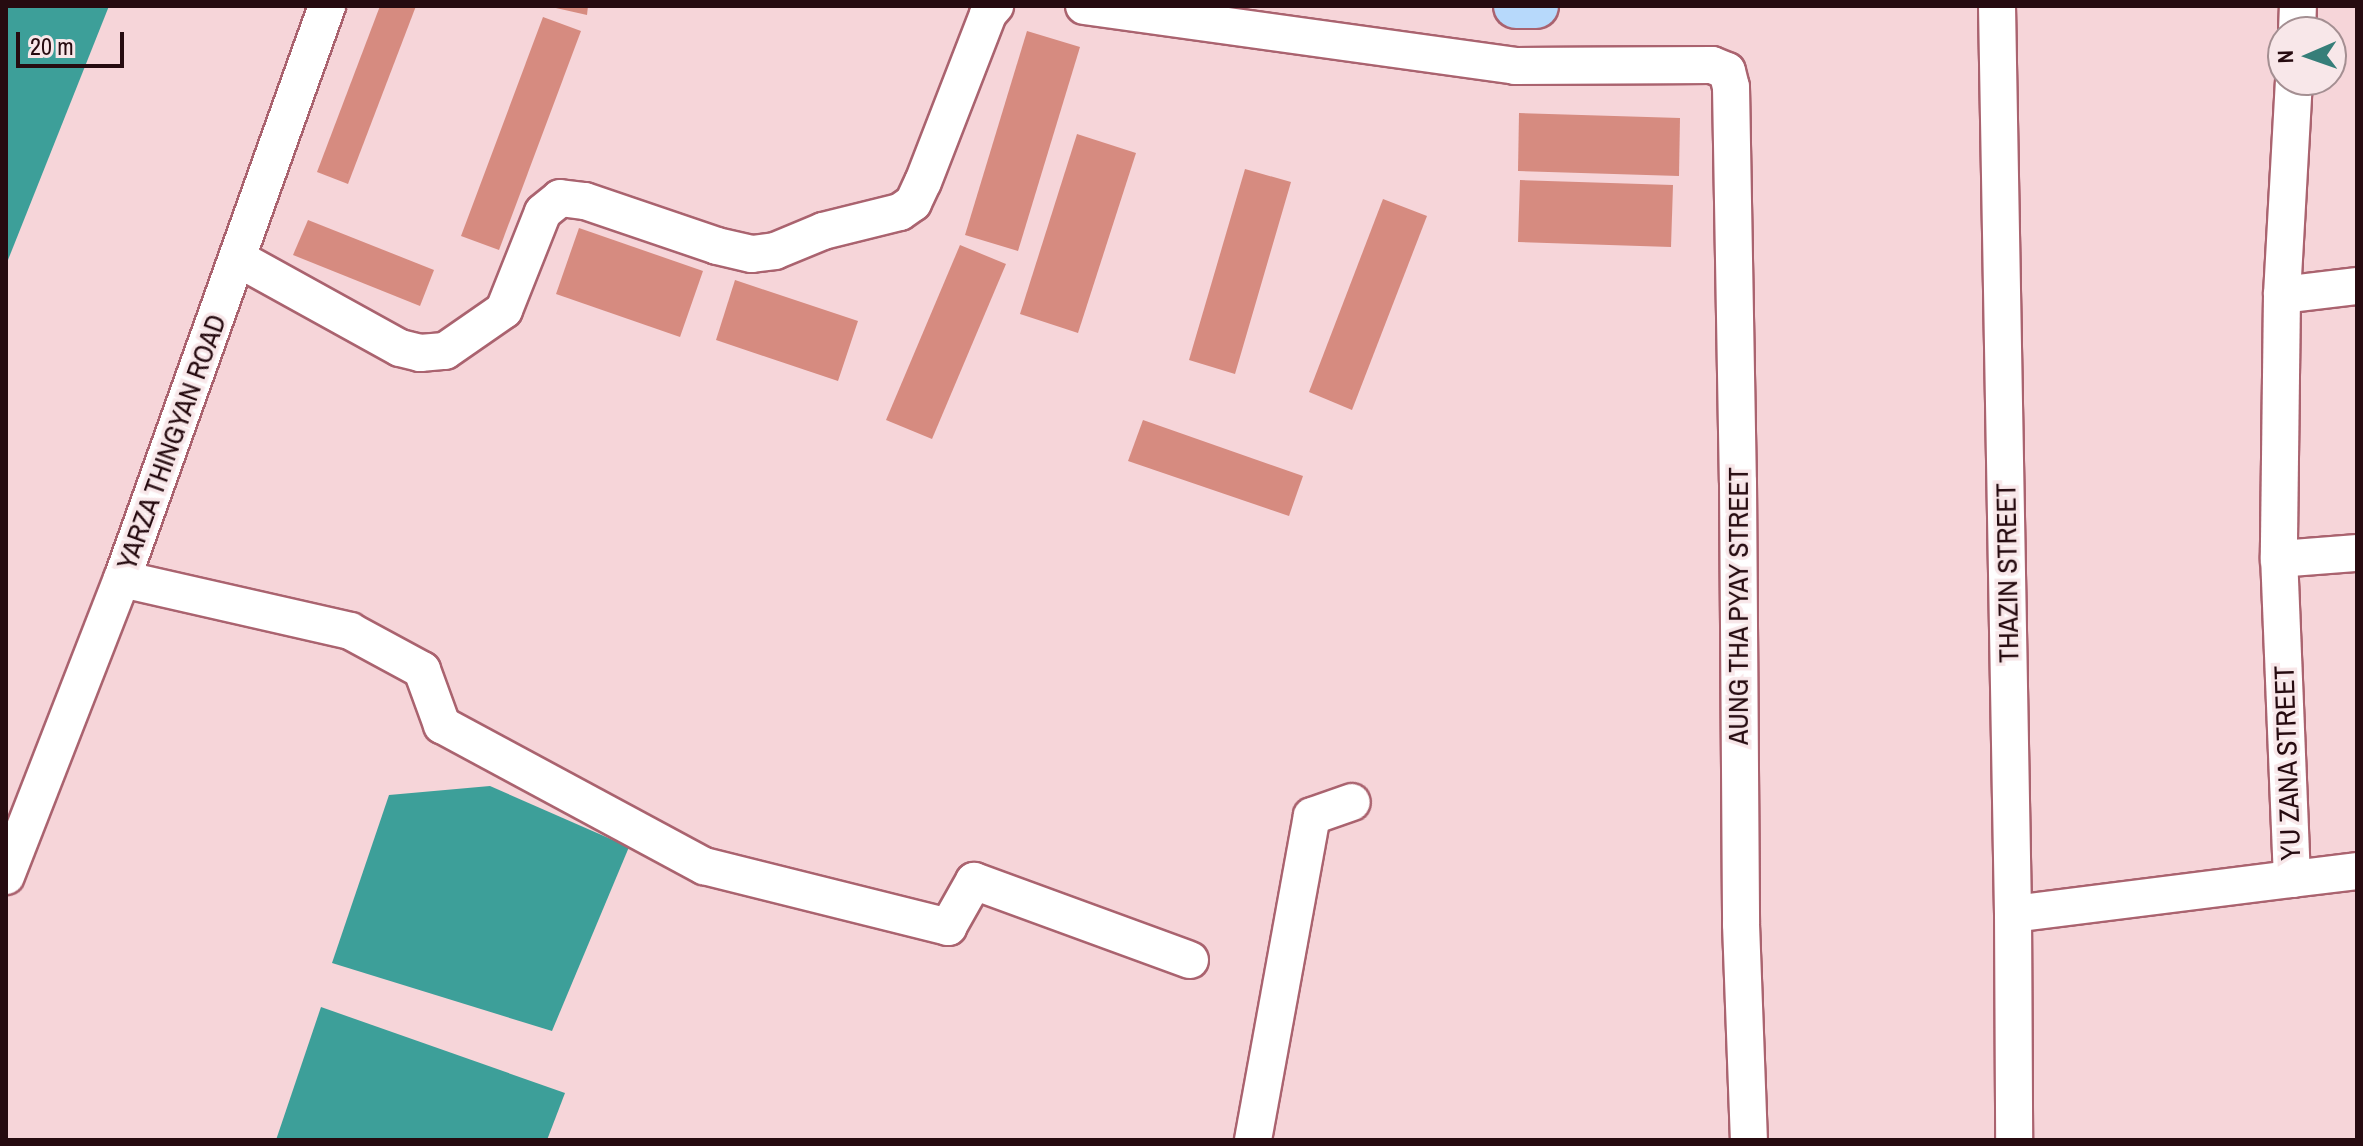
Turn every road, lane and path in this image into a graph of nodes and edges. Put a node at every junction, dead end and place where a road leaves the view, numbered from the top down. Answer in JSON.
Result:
{"nodes":[{"id":1,"x":327,"y":6,"type":"edge"},
{"id":2,"x":995,"y":6,"type":"edge"},
{"id":3,"x":1084,"y":6,"type":"edge"},
{"id":4,"x":1516,"y":6,"type":"edge"},
{"id":5,"x":1536,"y":6,"type":"edge"},
{"id":6,"x":1997,"y":6,"type":"edge"},
{"id":7,"x":2293,"y":96,"type":"edge"},
{"id":8,"x":237,"y":258,"type":"junction"},
{"id":9,"x":2357,"y":286,"type":"edge"},
{"id":10,"x":2282,"y":295,"type":"junction"},
{"id":11,"x":2357,"y":553,"type":"edge"},
{"id":12,"x":2279,"y":559,"type":"junction"},
{"id":13,"x":122,"y":579,"type":"junction"},
{"id":14,"x":1352,"y":802,"type":"dead end"},
{"id":15,"x":2357,"y":871,"type":"edge"},
{"id":16,"x":6,"y":876,"type":"edge"},
{"id":17,"x":2292,"y":879,"type":"junction"},
{"id":18,"x":2013,"y":914,"type":"junction"},
{"id":19,"x":1190,"y":960,"type":"dead end"},
{"id":20,"x":1253,"y":1140,"type":"edge"},
{"id":21,"x":1749,"y":1140,"type":"edge"},
{"id":22,"x":2014,"y":1140,"type":"edge"}],
"edges":[{"from":1,"to":8,"type":"street","name":"YARZA THINGYAN ROAD"},
{"from":2,"to":8,"type":"street"},
{"from":3,"to":21,"type":"street","name":"AUNG THA PYAY STREET"},
{"from":4,"to":5,"type":"main road"},
{"from":6,"to":18,"type":"street","name":"THAZIN STREET"},
{"from":7,"to":10,"type":"street","name":"YU ZANA STREET"},
{"from":8,"to":13,"type":"street","name":"YARZA THINGYAN ROAD"},
{"from":9,"to":10,"type":"street"},
{"from":10,"to":12,"type":"street","name":"YU ZANA STREET"},
{"from":11,"to":12,"type":"street"},
{"from":12,"to":17,"type":"street","name":"YU ZANA STREET"},
{"from":13,"to":16,"type":"street","name":"YARZA THINGYAN ROAD"},
{"from":13,"to":19,"type":"street"},
{"from":14,"to":20,"type":"street"},
{"from":15,"to":17,"type":"street"},
{"from":17,"to":18,"type":"street","name":"YU ZANA STREET"},
{"from":18,"to":22,"type":"street","name":"THAZIN STREET"}]}
